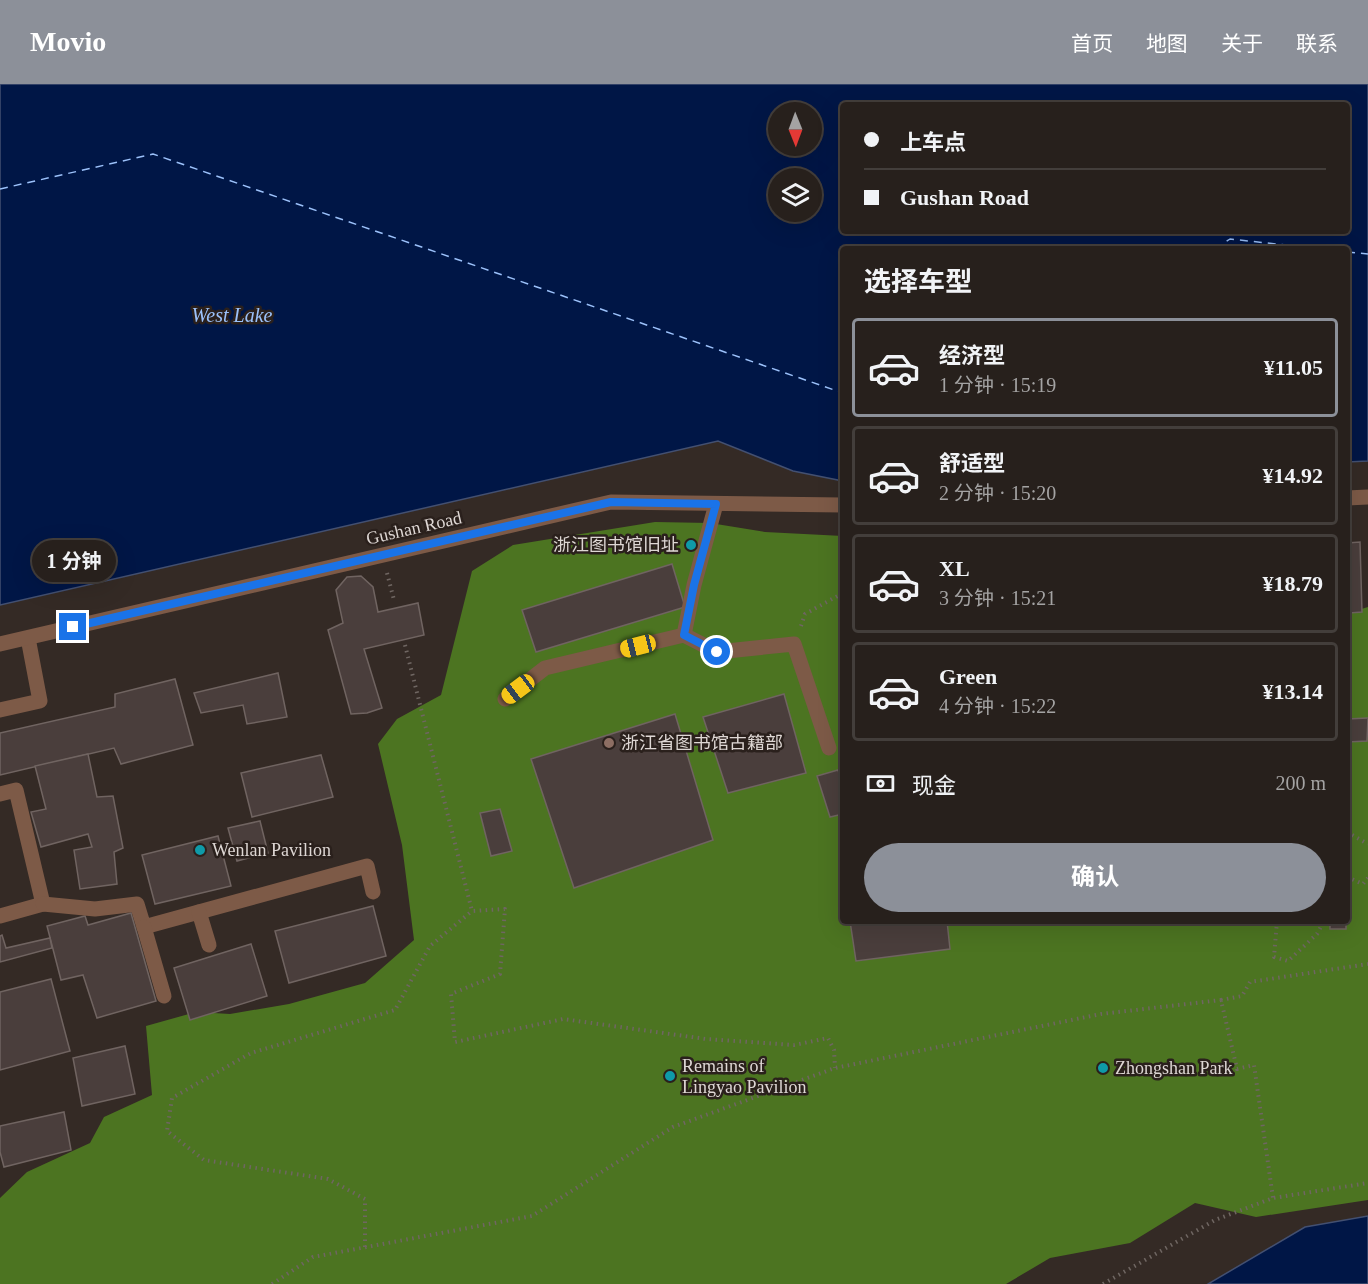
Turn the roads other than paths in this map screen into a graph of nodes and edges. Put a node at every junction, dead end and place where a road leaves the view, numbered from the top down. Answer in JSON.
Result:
{"nodes":[{"id":1,"x":1368,"y":497,"type":"edge"},
{"id":2,"x":1350,"y":498,"type":"edge"},
{"id":3,"x":716,"y":504,"type":"junction"},
{"id":4,"x":840,"y":505,"type":"edge"},
{"id":5,"x":684,"y":635,"type":"junction"},
{"id":6,"x":28,"y":638,"type":"junction"},
{"id":7,"x":0,"y":644,"type":"edge"},
{"id":8,"x":505,"y":699,"type":"dead end"},
{"id":9,"x":0,"y":710,"type":"edge"},
{"id":10,"x":829,"y":748,"type":"dead end"},
{"id":11,"x":0,"y":794,"type":"edge"},
{"id":12,"x":373,"y":892,"type":"dead end"},
{"id":13,"x":44,"y":904,"type":"junction"},
{"id":14,"x":199,"y":912,"type":"junction"},
{"id":15,"x":0,"y":916,"type":"edge"},
{"id":16,"x":144,"y":927,"type":"junction"},
{"id":17,"x":209,"y":945,"type":"dead end"},
{"id":18,"x":164,"y":996,"type":"dead end"}],
"edges":[{"from":1,"to":2,"type":"street"},
{"from":3,"to":4,"type":"street","name":"Gushan Road"},
{"from":3,"to":5,"type":"street"},
{"from":3,"to":6,"type":"street","name":"Gushan Road"},
{"from":5,"to":8,"type":"street"},
{"from":5,"to":10,"type":"street"},
{"from":6,"to":7,"type":"street","name":"Gushan Road"},
{"from":6,"to":9,"type":"street"},
{"from":11,"to":13,"type":"street"},
{"from":12,"to":14,"type":"street"},
{"from":13,"to":15,"type":"street"},
{"from":13,"to":16,"type":"street"},
{"from":14,"to":16,"type":"street"},
{"from":14,"to":17,"type":"street"},
{"from":16,"to":18,"type":"street"}]}
